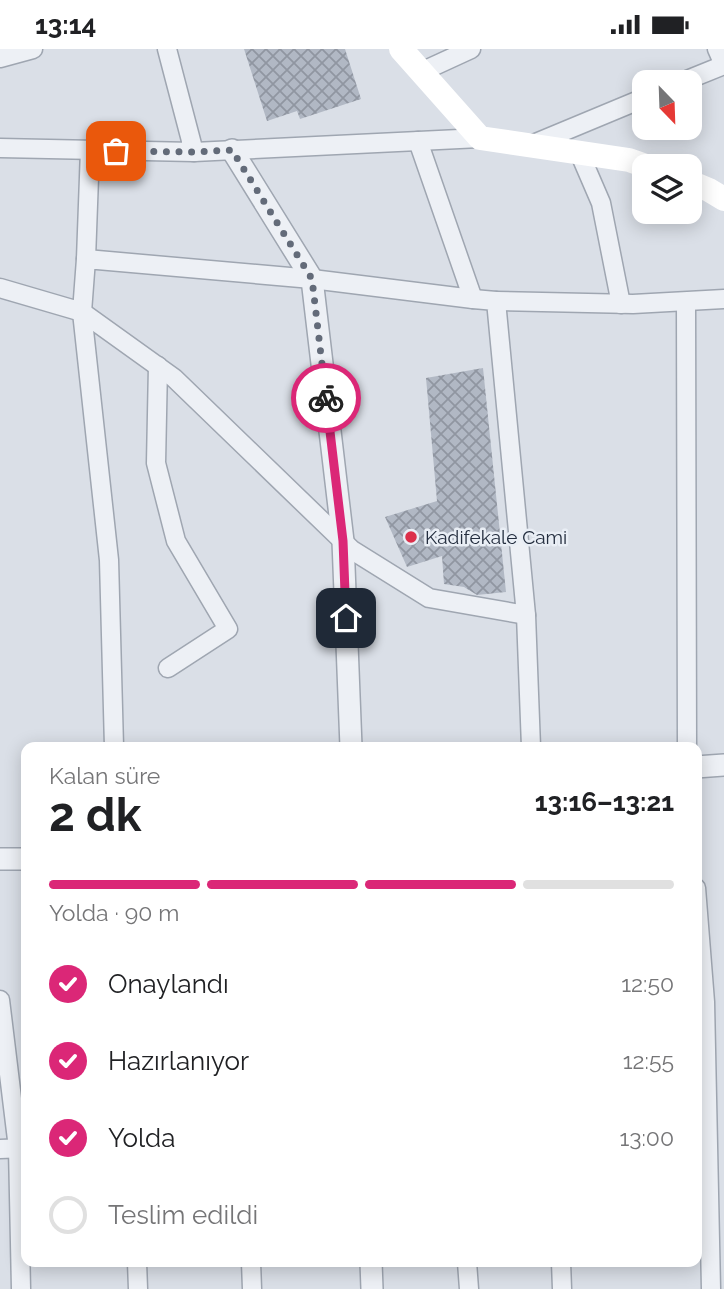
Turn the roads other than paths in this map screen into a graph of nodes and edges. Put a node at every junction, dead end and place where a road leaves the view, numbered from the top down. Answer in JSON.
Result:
{"nodes":[{"id":1,"x":33,"y":49,"type":"edge"},
{"id":2,"x":167,"y":49,"type":"edge"},
{"id":3,"x":401,"y":49,"type":"edge"},
{"id":4,"x":471,"y":49,"type":"edge"},
{"id":5,"x":717,"y":49,"type":"edge"},
{"id":6,"x":0,"y":58,"type":"edge"},
{"id":7,"x":724,"y":65,"type":"edge"},
{"id":8,"x":421,"y":72,"type":"junction"},
{"id":9,"x":702,"y":74,"type":"edge"},
{"id":10,"x":632,"y":103,"type":"edge"},
{"id":11,"x":480,"y":138,"type":"junction"},
{"id":12,"x":418,"y":141,"type":"junction"},
{"id":13,"x":531,"y":145,"type":"junction"},
{"id":14,"x":0,"y":148,"type":"edge"},
{"id":15,"x":90,"y":150,"type":"junction"},
{"id":16,"x":232,"y":150,"type":"junction"},
{"id":17,"x":194,"y":152,"type":"junction"},
{"id":18,"x":579,"y":152,"type":"junction"},
{"id":19,"x":632,"y":161,"type":"edge"},
{"id":20,"x":702,"y":187,"type":"edge"},
{"id":21,"x":724,"y":199,"type":"edge"},
{"id":22,"x":86,"y":259,"type":"junction"},
{"id":23,"x":312,"y":279,"type":"junction"},
{"id":24,"x":0,"y":288,"type":"edge"},
{"id":25,"x":473,"y":299,"type":"junction"},
{"id":26,"x":724,"y":299,"type":"edge"},
{"id":27,"x":496,"y":301,"type":"junction"},
{"id":28,"x":687,"y":302,"type":"junction"},
{"id":29,"x":621,"y":304,"type":"junction"},
{"id":30,"x":82,"y":312,"type":"junction"},
{"id":31,"x":158,"y":366,"type":"junction"},
{"id":32,"x":343,"y":541,"type":"junction"},
{"id":33,"x":526,"y":615,"type":"junction"},
{"id":34,"x":168,"y":668,"type":"dead end"},
{"id":35,"x":114,"y":742,"type":"edge"},
{"id":36,"x":351,"y":742,"type":"edge"},
{"id":37,"x":531,"y":742,"type":"edge"},
{"id":38,"x":687,"y":742,"type":"edge"},
{"id":39,"x":724,"y":765,"type":"edge"},
{"id":40,"x":702,"y":767,"type":"edge"},
{"id":41,"x":0,"y":859,"type":"edge"},
{"id":42,"x":21,"y":859,"type":"edge"},
{"id":43,"x":702,"y":964,"type":"edge"},
{"id":44,"x":0,"y":1000,"type":"edge"},
{"id":45,"x":709,"y":1128,"type":"edge"},
{"id":46,"x":21,"y":1141,"type":"edge"},
{"id":47,"x":21,"y":1148,"type":"edge"},
{"id":48,"x":0,"y":1149,"type":"edge"},
{"id":49,"x":21,"y":1267,"type":"edge"},
{"id":50,"x":137,"y":1267,"type":"edge"},
{"id":51,"x":251,"y":1267,"type":"edge"},
{"id":52,"x":371,"y":1267,"type":"edge"},
{"id":53,"x":467,"y":1267,"type":"edge"},
{"id":54,"x":561,"y":1267,"type":"edge"},
{"id":55,"x":21,"y":1289,"type":"edge"},
{"id":56,"x":138,"y":1289,"type":"edge"},
{"id":57,"x":252,"y":1289,"type":"edge"},
{"id":58,"x":372,"y":1289,"type":"edge"},
{"id":59,"x":469,"y":1289,"type":"edge"},
{"id":60,"x":562,"y":1289,"type":"edge"},
{"id":61,"x":711,"y":1289,"type":"edge"}],
"edges":[{"from":1,"to":6,"type":"street"},
{"from":2,"to":17,"type":"street"},
{"from":3,"to":8,"type":"main road"},
{"from":4,"to":8,"type":"street"},
{"from":5,"to":7,"type":"street"},
{"from":7,"to":9,"type":"street"},
{"from":8,"to":11,"type":"main road"},
{"from":10,"to":13,"type":"street"},
{"from":11,"to":12,"type":"street"},
{"from":11,"to":13,"type":"main road"},
{"from":12,"to":16,"type":"street"},
{"from":12,"to":25,"type":"street"},
{"from":13,"to":18,"type":"main road"},
{"from":14,"to":15,"type":"street"},
{"from":15,"to":17,"type":"street"},
{"from":15,"to":22,"type":"street"},
{"from":16,"to":17,"type":"street"},
{"from":16,"to":23,"type":"street"},
{"from":18,"to":19,"type":"main road"},
{"from":18,"to":29,"type":"street"},
{"from":20,"to":21,"type":"main road"},
{"from":22,"to":23,"type":"street"},
{"from":22,"to":30,"type":"street"},
{"from":23,"to":25,"type":"street"},
{"from":23,"to":32,"type":"street"},
{"from":24,"to":30,"type":"street"},
{"from":25,"to":27,"type":"street"},
{"from":26,"to":28,"type":"street"},
{"from":27,"to":29,"type":"street"},
{"from":27,"to":33,"type":"street"},
{"from":28,"to":29,"type":"street"},
{"from":28,"to":38,"type":"street"},
{"from":30,"to":31,"type":"street"},
{"from":30,"to":35,"type":"street"},
{"from":31,"to":32,"type":"street"},
{"from":31,"to":34,"type":"street"},
{"from":32,"to":33,"type":"street"},
{"from":32,"to":36,"type":"street"},
{"from":33,"to":37,"type":"street"},
{"from":39,"to":40,"type":"street"},
{"from":41,"to":42,"type":"street"},
{"from":43,"to":45,"type":"street"},
{"from":44,"to":46,"type":"street"},
{"from":45,"to":61,"type":"street"},
{"from":47,"to":48,"type":"street"},
{"from":49,"to":55,"type":"street"},
{"from":50,"to":56,"type":"street"},
{"from":51,"to":57,"type":"street"},
{"from":52,"to":58,"type":"street"},
{"from":53,"to":59,"type":"street"},
{"from":54,"to":60,"type":"street"}]}
